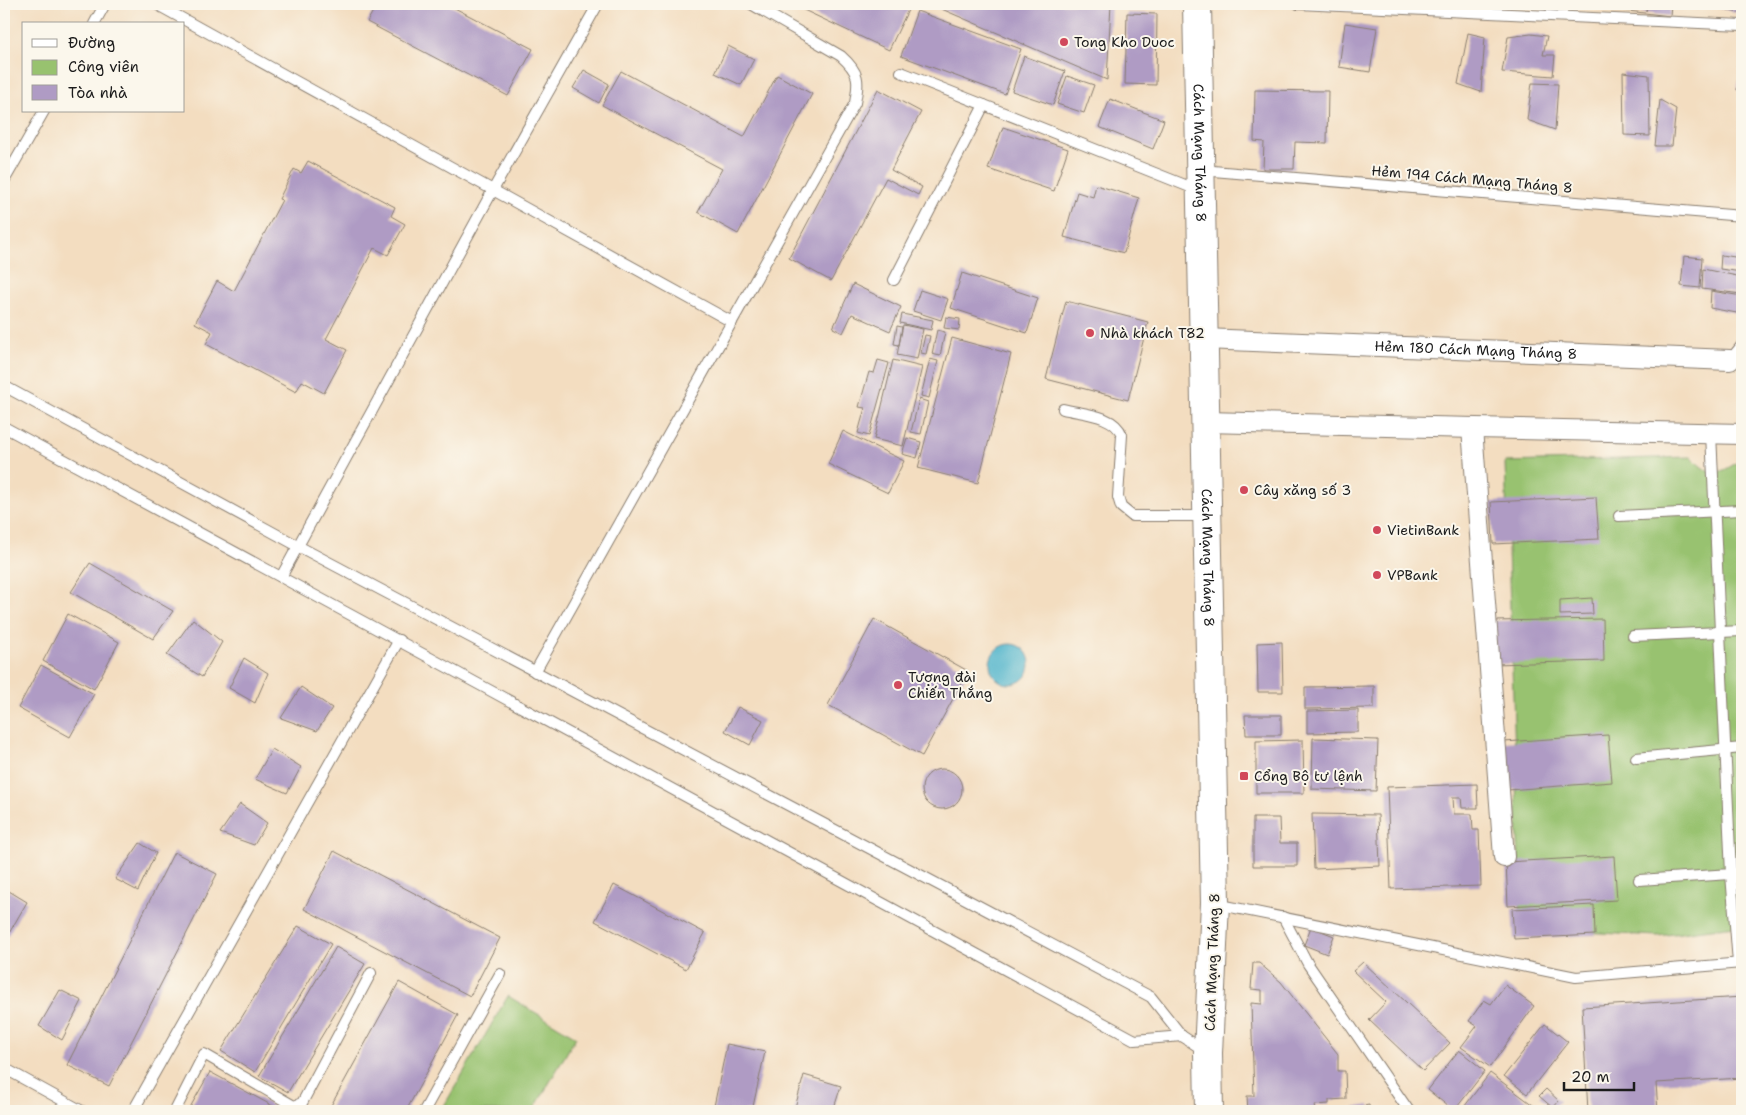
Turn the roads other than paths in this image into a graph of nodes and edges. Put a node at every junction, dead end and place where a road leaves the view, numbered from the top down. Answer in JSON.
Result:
{"nodes":[{"id":1,"x":106,"y":4,"type":"edge"},
{"id":2,"x":156,"y":4,"type":"edge"},
{"id":3,"x":598,"y":4,"type":"edge"},
{"id":4,"x":751,"y":4,"type":"edge"},
{"id":5,"x":1197,"y":4,"type":"edge"},
{"id":6,"x":1298,"y":4,"type":"edge"},
{"id":7,"x":95,"y":22,"type":"edge"},
{"id":8,"x":1742,"y":25,"type":"edge"},
{"id":9,"x":901,"y":72,"type":"dead end"},
{"id":10,"x":984,"y":105,"type":"junction"},
{"id":11,"x":43,"y":112,"type":"edge"},
{"id":12,"x":1200,"y":180,"type":"junction"},
{"id":13,"x":4,"y":181,"type":"edge"},
{"id":14,"x":493,"y":190,"type":"junction"},
{"id":15,"x":1742,"y":216,"type":"edge"},
{"id":16,"x":894,"y":280,"type":"dead end"},
{"id":17,"x":732,"y":322,"type":"junction"},
{"id":18,"x":1204,"y":339,"type":"junction"},
{"id":19,"x":1736,"y":353,"type":"edge"},
{"id":20,"x":4,"y":386,"type":"edge"},
{"id":21,"x":1062,"y":409,"type":"dead end"},
{"id":22,"x":1205,"y":422,"type":"junction"},
{"id":23,"x":4,"y":427,"type":"edge"},
{"id":24,"x":1472,"y":428,"type":"junction"},
{"id":25,"x":1711,"y":433,"type":"junction"},
{"id":26,"x":1742,"y":434,"type":"edge"},
{"id":27,"x":1742,"y":510,"type":"edge"},
{"id":28,"x":1714,"y":512,"type":"junction"},
{"id":29,"x":1207,"y":516,"type":"junction"},
{"id":30,"x":1619,"y":516,"type":"dead end"},
{"id":31,"x":298,"y":546,"type":"junction"},
{"id":32,"x":281,"y":577,"type":"junction"},
{"id":33,"x":1742,"y":631,"type":"edge"},
{"id":34,"x":1720,"y":632,"type":"junction"},
{"id":35,"x":1633,"y":636,"type":"dead end"},
{"id":36,"x":399,"y":640,"type":"junction"},
{"id":37,"x":535,"y":672,"type":"junction"},
{"id":38,"x":1742,"y":748,"type":"edge"},
{"id":39,"x":1726,"y":750,"type":"junction"},
{"id":40,"x":1636,"y":758,"type":"dead end"},
{"id":41,"x":1504,"y":857,"type":"dead end"},
{"id":42,"x":1742,"y":872,"type":"edge"},
{"id":43,"x":1731,"y":874,"type":"junction"},
{"id":44,"x":1639,"y":880,"type":"dead end"},
{"id":45,"x":1215,"y":903,"type":"junction"},
{"id":46,"x":1283,"y":917,"type":"junction"},
{"id":47,"x":1740,"y":963,"type":"edge"},
{"id":48,"x":371,"y":974,"type":"dead end"},
{"id":49,"x":500,"y":974,"type":"dead end"},
{"id":50,"x":1182,"y":1036,"type":"junction"},
{"id":51,"x":1208,"y":1053,"type":"junction"},
{"id":52,"x":4,"y":1068,"type":"edge"},
{"id":53,"x":82,"y":1111,"type":"edge"},
{"id":54,"x":134,"y":1111,"type":"edge"},
{"id":55,"x":175,"y":1111,"type":"edge"},
{"id":56,"x":424,"y":1111,"type":"edge"},
{"id":57,"x":1209,"y":1111,"type":"edge"},
{"id":58,"x":1409,"y":1111,"type":"edge"}],
"edges":[{"from":1,"to":7,"type":"lane"},
{"from":2,"to":14,"type":"lane"},
{"from":3,"to":14,"type":"lane"},
{"from":4,"to":17,"type":"lane"},
{"from":5,"to":12,"type":"highway","name":"Cách Mạng Tháng 8"},
{"from":6,"to":8,"type":"lane"},
{"from":9,"to":10,"type":"lane","name":"Hẻm 194 Cách Mạng Tháng 8"},
{"from":10,"to":12,"type":"lane","name":"Hẻm 194 Cách Mạng Tháng 8"},
{"from":10,"to":16,"type":"lane"},
{"from":11,"to":13,"type":"lane"},
{"from":12,"to":15,"type":"lane","name":"Hẻm 194 Cách Mạng Tháng 8"},
{"from":12,"to":18,"type":"highway","name":"Cách Mạng Tháng 8"},
{"from":14,"to":17,"type":"lane"},
{"from":14,"to":31,"type":"lane"},
{"from":17,"to":37,"type":"lane"},
{"from":18,"to":19,"type":"street","name":"Hẻm 180 Cách Mạng Tháng 8"},
{"from":18,"to":22,"type":"highway","name":"Cách Mạng Tháng 8"},
{"from":20,"to":31,"type":"lane"},
{"from":21,"to":29,"type":"lane"},
{"from":22,"to":24,"type":"street"},
{"from":22,"to":29,"type":"highway","name":"Cách Mạng Tháng 8"},
{"from":23,"to":32,"type":"lane"},
{"from":24,"to":25,"type":"street"},
{"from":24,"to":41,"type":"street"},
{"from":25,"to":26,"type":"street"},
{"from":25,"to":28,"type":"lane"},
{"from":27,"to":28,"type":"lane"},
{"from":28,"to":30,"type":"lane"},
{"from":28,"to":34,"type":"lane"},
{"from":29,"to":45,"type":"highway","name":"Cách Mạng Tháng 8"},
{"from":31,"to":32,"type":"lane"},
{"from":31,"to":37,"type":"lane"},
{"from":32,"to":36,"type":"lane"},
{"from":33,"to":34,"type":"lane"},
{"from":34,"to":35,"type":"lane"},
{"from":34,"to":39,"type":"lane"},
{"from":36,"to":50,"type":"lane"},
{"from":36,"to":54,"type":"lane"},
{"from":37,"to":50,"type":"lane"},
{"from":38,"to":39,"type":"lane"},
{"from":39,"to":40,"type":"lane"},
{"from":39,"to":43,"type":"lane"},
{"from":42,"to":43,"type":"lane"},
{"from":43,"to":44,"type":"lane"},
{"from":43,"to":47,"type":"lane"},
{"from":45,"to":46,"type":"lane"},
{"from":45,"to":51,"type":"highway","name":"Cách Mạng Tháng 8"},
{"from":46,"to":47,"type":"lane"},
{"from":46,"to":58,"type":"lane"},
{"from":48,"to":55,"type":"lane"},
{"from":49,"to":56,"type":"lane"},
{"from":50,"to":51,"type":"lane"},
{"from":51,"to":57,"type":"highway","name":"Cách Mạng Tháng 8"},
{"from":52,"to":53,"type":"lane"}]}
